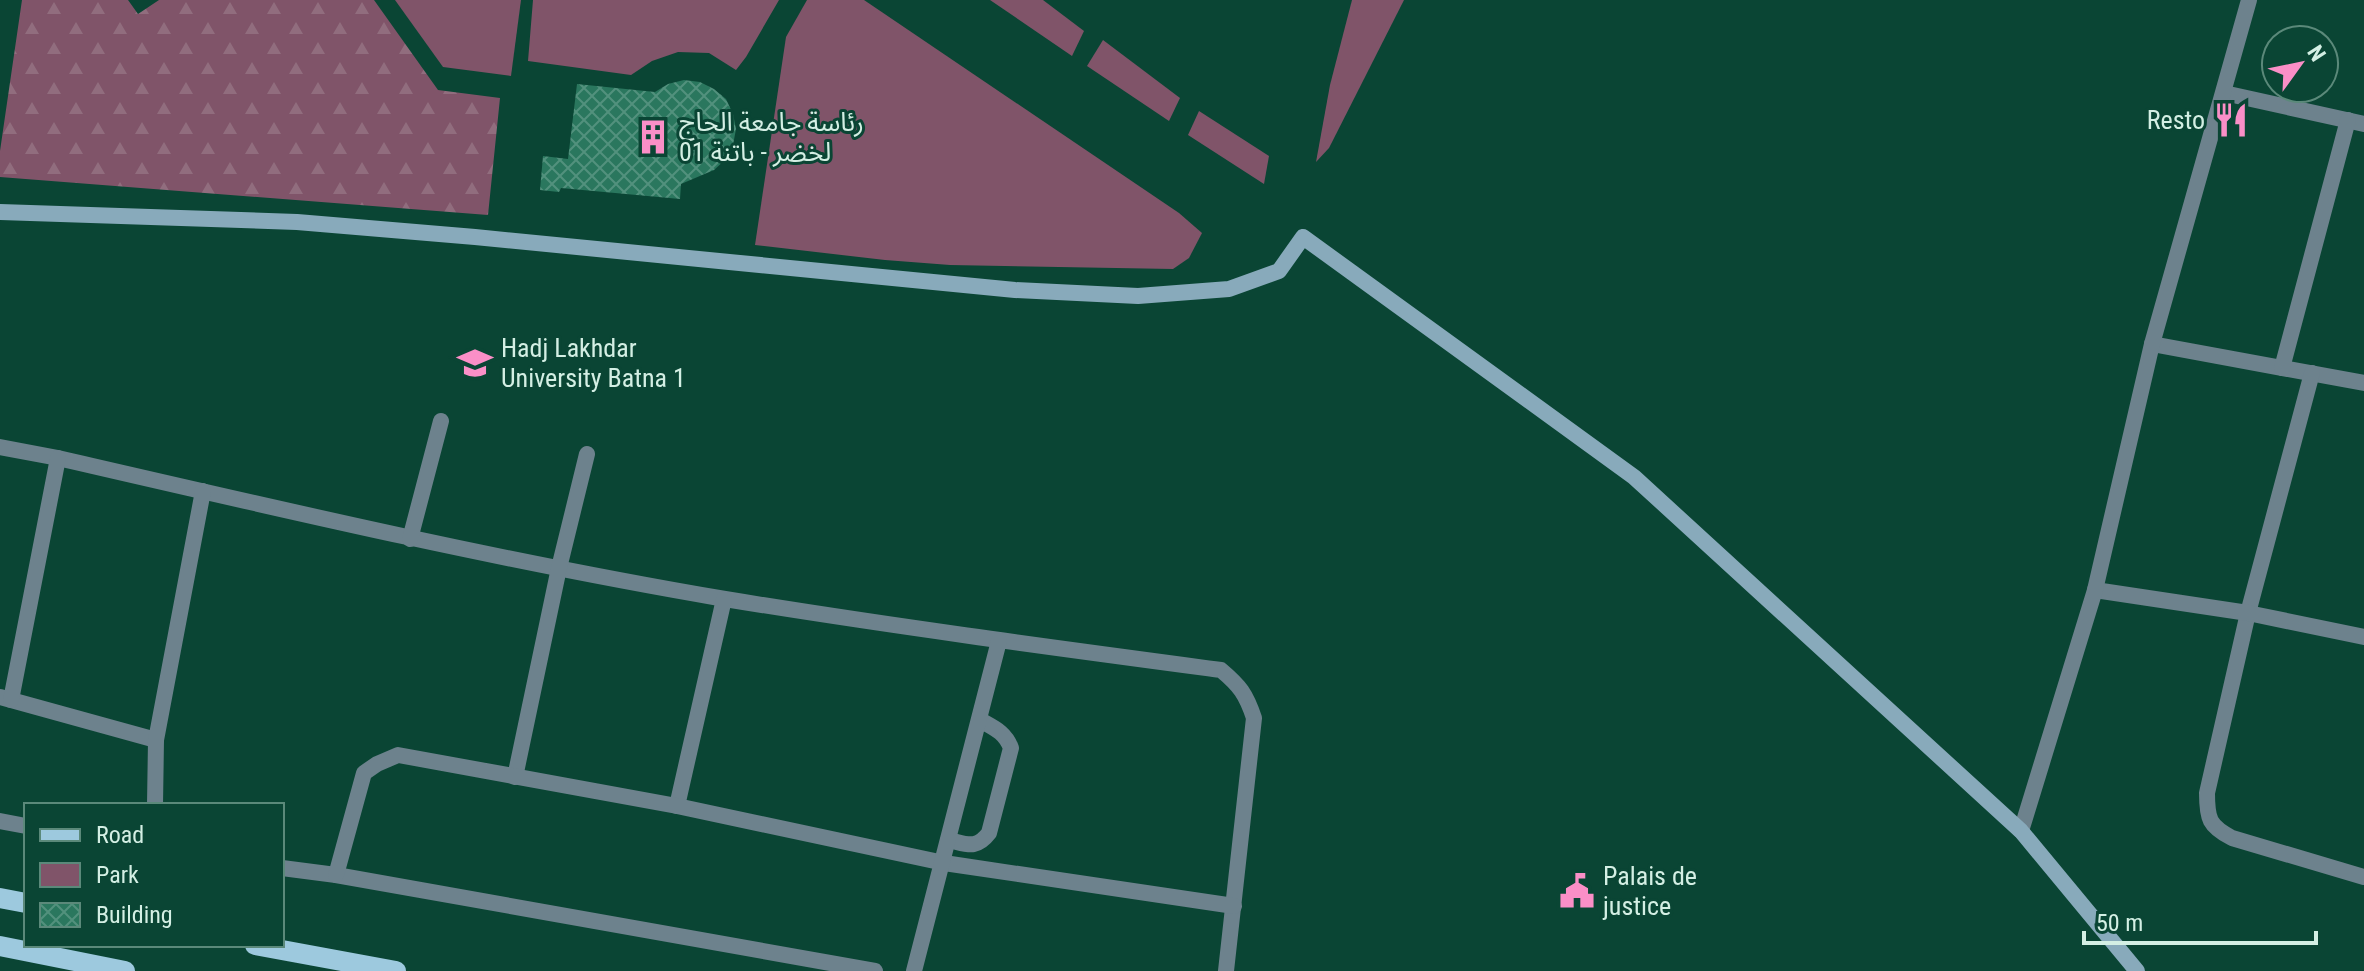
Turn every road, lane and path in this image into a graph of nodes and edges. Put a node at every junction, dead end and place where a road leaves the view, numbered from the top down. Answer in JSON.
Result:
{"nodes":[{"id":1,"x":2249,"y":0,"type":"edge"},
{"id":2,"x":2224,"y":93,"type":"junction"},
{"id":3,"x":2356,"y":122,"type":"edge"},
{"id":4,"x":0,"y":212,"type":"edge"},
{"id":5,"x":2152,"y":344,"type":"junction"},
{"id":6,"x":2282,"y":368,"type":"junction"},
{"id":7,"x":2312,"y":373,"type":"junction"},
{"id":8,"x":2364,"y":383,"type":"edge"},
{"id":9,"x":441,"y":421,"type":"dead end"},
{"id":10,"x":0,"y":447,"type":"edge"},
{"id":11,"x":587,"y":454,"type":"dead end"},
{"id":12,"x":58,"y":458,"type":"junction"},
{"id":13,"x":203,"y":491,"type":"junction"},
{"id":14,"x":410,"y":539,"type":"junction"},
{"id":15,"x":559,"y":568,"type":"junction"},
{"id":16,"x":2095,"y":590,"type":"junction"},
{"id":17,"x":724,"y":599,"type":"junction"},
{"id":18,"x":2248,"y":613,"type":"junction"},
{"id":19,"x":2364,"y":637,"type":"edge"},
{"id":20,"x":999,"y":641,"type":"junction"},
{"id":21,"x":6,"y":698,"type":"edge"},
{"id":22,"x":980,"y":720,"type":"junction"},
{"id":23,"x":156,"y":740,"type":"junction"},
{"id":24,"x":515,"y":777,"type":"junction"},
{"id":25,"x":155,"y":803,"type":"edge"},
{"id":26,"x":677,"y":806,"type":"junction"},
{"id":27,"x":0,"y":821,"type":"edge"},
{"id":28,"x":24,"y":826,"type":"edge"},
{"id":29,"x":2021,"y":831,"type":"junction"},
{"id":30,"x":949,"y":840,"type":"junction"},
{"id":31,"x":944,"y":863,"type":"junction"},
{"id":32,"x":284,"y":868,"type":"edge"},
{"id":33,"x":336,"y":875,"type":"junction"},
{"id":34,"x":2364,"y":877,"type":"edge"},
{"id":35,"x":0,"y":898,"type":"edge"},
{"id":36,"x":24,"y":903,"type":"edge"},
{"id":37,"x":1234,"y":906,"type":"junction"},
{"id":38,"x":0,"y":946,"type":"edge"},
{"id":39,"x":266,"y":947,"type":"edge"},
{"id":40,"x":115,"y":970,"type":"edge"},
{"id":41,"x":396,"y":971,"type":"edge"},
{"id":42,"x":875,"y":971,"type":"edge"},
{"id":43,"x":914,"y":971,"type":"edge"},
{"id":44,"x":1226,"y":971,"type":"edge"},
{"id":45,"x":2137,"y":971,"type":"edge"}],
"edges":[{"from":1,"to":2,"type":"street"},
{"from":2,"to":3,"type":"street"},
{"from":2,"to":5,"type":"street"},
{"from":3,"to":6,"type":"street"},
{"from":4,"to":29,"type":"street"},
{"from":5,"to":6,"type":"street"},
{"from":5,"to":16,"type":"street"},
{"from":6,"to":7,"type":"street"},
{"from":7,"to":8,"type":"street"},
{"from":7,"to":18,"type":"street"},
{"from":9,"to":14,"type":"street"},
{"from":10,"to":12,"type":"street"},
{"from":11,"to":15,"type":"street"},
{"from":12,"to":13,"type":"street"},
{"from":12,"to":21,"type":"street"},
{"from":13,"to":14,"type":"street"},
{"from":13,"to":23,"type":"street"},
{"from":14,"to":15,"type":"street"},
{"from":15,"to":17,"type":"street"},
{"from":15,"to":24,"type":"street"},
{"from":16,"to":18,"type":"street"},
{"from":16,"to":29,"type":"street"},
{"from":17,"to":20,"type":"street"},
{"from":17,"to":26,"type":"street"},
{"from":18,"to":19,"type":"street"},
{"from":18,"to":34,"type":"street"},
{"from":20,"to":22,"type":"street"},
{"from":20,"to":37,"type":"street"},
{"from":21,"to":23,"type":"street"},
{"from":22,"to":30,"type":"street"},
{"from":22,"to":30,"type":"street"},
{"from":23,"to":25,"type":"street"},
{"from":24,"to":26,"type":"street"},
{"from":24,"to":33,"type":"street"},
{"from":26,"to":31,"type":"street"},
{"from":27,"to":28,"type":"street"},
{"from":29,"to":45,"type":"street"},
{"from":30,"to":31,"type":"street"},
{"from":31,"to":37,"type":"street"},
{"from":31,"to":43,"type":"street"},
{"from":32,"to":33,"type":"street"},
{"from":33,"to":42,"type":"street"},
{"from":35,"to":36,"type":"main road"},
{"from":37,"to":44,"type":"street"},
{"from":38,"to":40,"type":"main road"},
{"from":39,"to":41,"type":"main road"}]}
